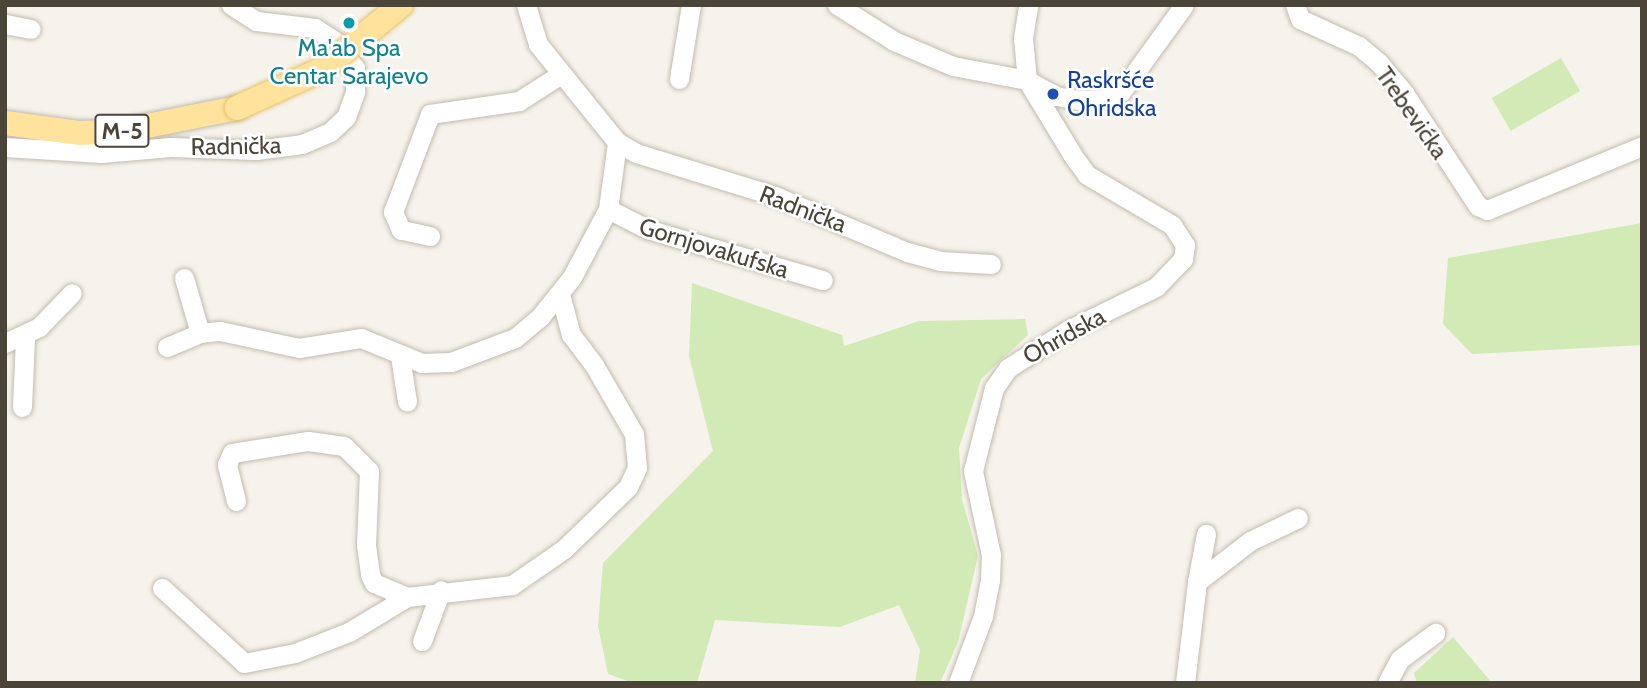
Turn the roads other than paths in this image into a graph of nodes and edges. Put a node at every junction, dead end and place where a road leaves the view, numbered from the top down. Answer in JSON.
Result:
{"nodes":[{"id":1,"x":231,"y":5,"type":"edge"},
{"id":2,"x":401,"y":5,"type":"edge"},
{"id":3,"x":526,"y":5,"type":"edge"},
{"id":4,"x":691,"y":5,"type":"edge"},
{"id":5,"x":838,"y":5,"type":"edge"},
{"id":6,"x":1028,"y":5,"type":"edge"},
{"id":7,"x":1184,"y":5,"type":"edge"},
{"id":8,"x":1295,"y":5,"type":"edge"},
{"id":9,"x":5,"y":24,"type":"edge"},
{"id":10,"x":31,"y":29,"type":"dead end"},
{"id":11,"x":561,"y":74,"type":"junction"},
{"id":12,"x":679,"y":79,"type":"dead end"},
{"id":13,"x":1027,"y":80,"type":"junction"},
{"id":14,"x":5,"y":123,"type":"edge"},
{"id":15,"x":617,"y":142,"type":"junction"},
{"id":16,"x":1642,"y":146,"type":"edge"},
{"id":17,"x":5,"y":147,"type":"edge"},
{"id":18,"x":608,"y":209,"type":"junction"},
{"id":19,"x":430,"y":236,"type":"dead end"},
{"id":20,"x":991,"y":264,"type":"dead end"},
{"id":21,"x":184,"y":278,"type":"dead end"},
{"id":22,"x":823,"y":280,"type":"dead end"},
{"id":23,"x":72,"y":293,"type":"dead end"},
{"id":24,"x":560,"y":295,"type":"junction"},
{"id":25,"x":200,"y":333,"type":"junction"},
{"id":26,"x":25,"y":337,"type":"junction"},
{"id":27,"x":5,"y":343,"type":"edge"},
{"id":28,"x":167,"y":346,"type":"dead end"},
{"id":29,"x":400,"y":356,"type":"junction"},
{"id":30,"x":407,"y":401,"type":"dead end"},
{"id":31,"x":22,"y":407,"type":"dead end"},
{"id":32,"x":236,"y":501,"type":"dead end"},
{"id":33,"x":1298,"y":518,"type":"dead end"},
{"id":34,"x":1206,"y":534,"type":"dead end"},
{"id":35,"x":1197,"y":582,"type":"junction"},
{"id":36,"x":162,"y":588,"type":"dead end"},
{"id":37,"x":441,"y":590,"type":"junction"},
{"id":38,"x":407,"y":597,"type":"junction"},
{"id":39,"x":1435,"y":633,"type":"dead end"},
{"id":40,"x":422,"y":641,"type":"dead end"},
{"id":41,"x":958,"y":683,"type":"edge"},
{"id":42,"x":1185,"y":683,"type":"edge"},
{"id":43,"x":1387,"y":683,"type":"edge"}],
"edges":[{"from":1,"to":17,"type":"street","name":"Radnička"},
{"from":2,"to":14,"type":"main road","number":"M-5","bridge":true},
{"from":3,"to":11,"type":"street"},
{"from":4,"to":12,"type":"street"},
{"from":5,"to":13,"type":"street"},
{"from":6,"to":13,"type":"street"},
{"from":7,"to":13,"type":"street"},
{"from":8,"to":16,"type":"street","name":"Trebevićka"},
{"from":9,"to":10,"type":"street"},
{"from":11,"to":15,"type":"street"},
{"from":11,"to":19,"type":"street"},
{"from":13,"to":41,"type":"street","name":"Ohridska"},
{"from":15,"to":18,"type":"street","name":"Gornjovakufska"},
{"from":15,"to":20,"type":"street","name":"Radnička"},
{"from":18,"to":22,"type":"street","name":"Gornjovakufska"},
{"from":18,"to":24,"type":"street","name":"Gornjovakufska"},
{"from":21,"to":25,"type":"street"},
{"from":23,"to":26,"type":"street"},
{"from":24,"to":29,"type":"street","name":"Gornjovakufska"},
{"from":24,"to":37,"type":"street"},
{"from":25,"to":28,"type":"street","name":"Gornjovakufska"},
{"from":25,"to":29,"type":"street","name":"Gornjovakufska"},
{"from":26,"to":27,"type":"street"},
{"from":26,"to":31,"type":"street"},
{"from":29,"to":30,"type":"street"},
{"from":32,"to":38,"type":"street"},
{"from":33,"to":35,"type":"street"},
{"from":34,"to":35,"type":"street"},
{"from":35,"to":42,"type":"street"},
{"from":36,"to":38,"type":"street"},
{"from":37,"to":38,"type":"street"},
{"from":37,"to":40,"type":"street"},
{"from":39,"to":43,"type":"street"}]}
